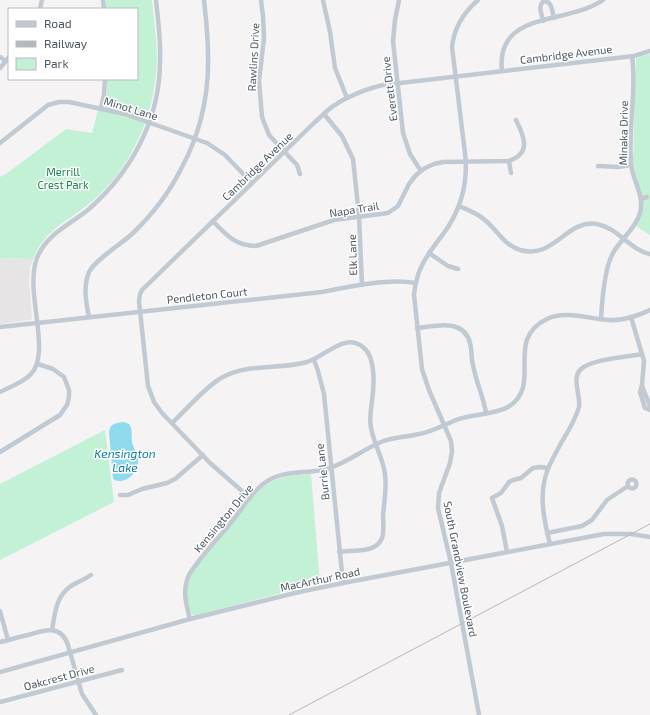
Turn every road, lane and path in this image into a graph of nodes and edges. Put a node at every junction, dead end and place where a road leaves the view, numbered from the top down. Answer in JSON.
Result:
{"nodes":[{"id":1,"x":156,"y":0,"type":"edge"},
{"id":2,"x":204,"y":0,"type":"edge"},
{"id":3,"x":261,"y":0,"type":"edge"},
{"id":4,"x":323,"y":0,"type":"edge"},
{"id":5,"x":399,"y":0,"type":"edge"},
{"id":6,"x":478,"y":0,"type":"edge"},
{"id":7,"x":599,"y":1,"type":"edge"},
{"id":8,"x":554,"y":18,"type":"junction"},
{"id":9,"x":543,"y":21,"type":"junction"},
{"id":10,"x":650,"y":51,"type":"edge"},
{"id":11,"x":632,"y":56,"type":"junction"},
{"id":12,"x":0,"y":57,"type":"edge"},
{"id":13,"x":7,"y":59,"type":"edge"},
{"id":14,"x":0,"y":68,"type":"edge"},
{"id":15,"x":502,"y":71,"type":"junction"},
{"id":16,"x":455,"y":77,"type":"junction"},
{"id":17,"x":105,"y":80,"type":"edge"},
{"id":18,"x":397,"y":83,"type":"junction"},
{"id":19,"x":347,"y":98,"type":"junction"},
{"id":20,"x":101,"y":108,"type":"junction"},
{"id":21,"x":324,"y":114,"type":"junction"},
{"id":22,"x":516,"y":120,"type":"dead end"},
{"id":23,"x":149,"y":122,"type":"junction"},
{"id":24,"x":194,"y":138,"type":"junction"},
{"id":25,"x":0,"y":143,"type":"edge"},
{"id":26,"x":285,"y":152,"type":"junction"},
{"id":27,"x":509,"y":161,"type":"junction"},
{"id":28,"x":466,"y":162,"type":"junction"},
{"id":29,"x":631,"y":165,"type":"junction"},
{"id":30,"x":598,"y":166,"type":"dead end"},
{"id":31,"x":421,"y":171,"type":"junction"},
{"id":32,"x":511,"y":173,"type":"dead end"},
{"id":33,"x":300,"y":174,"type":"dead end"},
{"id":34,"x":252,"y":183,"type":"junction"},
{"id":35,"x":647,"y":198,"type":"dead end"},
{"id":36,"x":641,"y":199,"type":"junction"},
{"id":37,"x":458,"y":206,"type":"junction"},
{"id":38,"x":359,"y":216,"type":"junction"},
{"id":39,"x":213,"y":221,"type":"junction"},
{"id":40,"x":623,"y":239,"type":"junction"},
{"id":41,"x":429,"y":252,"type":"junction"},
{"id":42,"x":650,"y":254,"type":"edge"},
{"id":43,"x":458,"y":269,"type":"dead end"},
{"id":44,"x":415,"y":283,"type":"junction"},
{"id":45,"x":362,"y":285,"type":"junction"},
{"id":46,"x":650,"y":310,"type":"edge"},
{"id":47,"x":140,"y":312,"type":"junction"},
{"id":48,"x":89,"y":317,"type":"junction"},
{"id":49,"x":631,"y":317,"type":"junction"},
{"id":50,"x":601,"y":319,"type":"junction"},
{"id":51,"x":37,"y":323,"type":"junction"},
{"id":52,"x":0,"y":327,"type":"edge"},
{"id":53,"x":417,"y":328,"type":"junction"},
{"id":54,"x":642,"y":354,"type":"junction"},
{"id":55,"x":314,"y":360,"type":"junction"},
{"id":56,"x":38,"y":364,"type":"junction"},
{"id":57,"x":642,"y":385,"type":"junction"},
{"id":58,"x":0,"y":392,"type":"edge"},
{"id":59,"x":650,"y":406,"type":"edge"},
{"id":60,"x":650,"y":410,"type":"edge"},
{"id":61,"x":486,"y":413,"type":"junction"},
{"id":62,"x":172,"y":424,"type":"junction"},
{"id":63,"x":444,"y":425,"type":"junction"},
{"id":64,"x":376,"y":444,"type":"junction"},
{"id":65,"x":0,"y":452,"type":"edge"},
{"id":66,"x":203,"y":455,"type":"junction"},
{"id":67,"x":331,"y":468,"type":"junction"},
{"id":68,"x":548,"y":468,"type":"junction"},
{"id":69,"x":628,"y":486,"type":"dead end"},
{"id":70,"x":120,"y":495,"type":"dead end"},
{"id":71,"x":250,"y":498,"type":"junction"},
{"id":72,"x":547,"y":533,"type":"junction"},
{"id":73,"x":650,"y":537,"type":"edge"},
{"id":74,"x":550,"y":544,"type":"junction"},
{"id":75,"x":339,"y":552,"type":"junction"},
{"id":76,"x":507,"y":552,"type":"junction"},
{"id":77,"x":451,"y":563,"type":"junction"},
{"id":78,"x":91,"y":575,"type":"dead end"},
{"id":79,"x":343,"y":583,"type":"junction"},
{"id":80,"x":0,"y":611,"type":"edge"},
{"id":81,"x":190,"y":619,"type":"junction"},
{"id":82,"x":52,"y":630,"type":"junction"},
{"id":83,"x":8,"y":640,"type":"junction"},
{"id":84,"x":0,"y":642,"type":"edge"},
{"id":85,"x":71,"y":653,"type":"junction"},
{"id":86,"x":122,"y":670,"type":"dead end"},
{"id":87,"x":0,"y":672,"type":"edge"},
{"id":88,"x":78,"y":682,"type":"junction"},
{"id":89,"x":0,"y":702,"type":"edge"},
{"id":90,"x":96,"y":715,"type":"edge"},
{"id":91,"x":480,"y":715,"type":"edge"}],
"edges":[{"from":1,"to":23,"type":"street"},
{"from":2,"to":24,"type":"street"},
{"from":3,"to":26,"type":"street","name":"Rawlins Drive"},
{"from":4,"to":19,"type":"street"},
{"from":5,"to":18,"type":"street","name":"Everett Drive"},
{"from":6,"to":16,"type":"street","name":"South Grandview Boulevard"},
{"from":7,"to":8,"type":"street"},
{"from":8,"to":9,"type":"street"},
{"from":8,"to":9,"type":"street"},
{"from":9,"to":15,"type":"street"},
{"from":10,"to":11,"type":"street","name":"Cambridge Avenue"},
{"from":11,"to":15,"type":"street","name":"Cambridge Avenue"},
{"from":11,"to":29,"type":"street","name":"Minaka Drive"},
{"from":12,"to":13,"type":"street"},
{"from":13,"to":14,"type":"street"},
{"from":15,"to":16,"type":"street","name":"Cambridge Avenue"},
{"from":16,"to":18,"type":"street","name":"Cambridge Avenue"},
{"from":16,"to":28,"type":"street","name":"South Grandview Boulevard"},
{"from":17,"to":20,"type":"street"},
{"from":18,"to":19,"type":"street","name":"Cambridge Avenue"},
{"from":18,"to":31,"type":"street","name":"Everett Drive"},
{"from":19,"to":21,"type":"street","name":"Cambridge Avenue"},
{"from":20,"to":23,"type":"street","name":"Minot Lane"},
{"from":20,"to":25,"type":"street","name":"Minot Lane"},
{"from":21,"to":26,"type":"street","name":"Cambridge Avenue"},
{"from":21,"to":38,"type":"street","name":"Elk Lane"},
{"from":22,"to":27,"type":"street"},
{"from":23,"to":24,"type":"street","name":"Minot Lane"},
{"from":23,"to":51,"type":"street"},
{"from":24,"to":34,"type":"street","name":"Minot Lane"},
{"from":24,"to":48,"type":"street"},
{"from":26,"to":33,"type":"street","name":"Rawlins Drive"},
{"from":26,"to":34,"type":"street","name":"Cambridge Avenue"},
{"from":27,"to":28,"type":"street","name":"Napa Trail"},
{"from":27,"to":32,"type":"street"},
{"from":28,"to":31,"type":"street","name":"Napa Trail"},
{"from":28,"to":37,"type":"street","name":"South Grandview Boulevard"},
{"from":29,"to":30,"type":"street"},
{"from":29,"to":36,"type":"street","name":"Minaka Drive"},
{"from":31,"to":38,"type":"street","name":"Napa Trail"},
{"from":34,"to":39,"type":"street","name":"Cambridge Avenue"},
{"from":35,"to":36,"type":"street"},
{"from":36,"to":40,"type":"street","name":"Minaka Drive"},
{"from":37,"to":40,"type":"street"},
{"from":37,"to":41,"type":"street","name":"South Grandview Boulevard"},
{"from":38,"to":39,"type":"street","name":"Napa Trail"},
{"from":38,"to":45,"type":"street","name":"Elk Lane"},
{"from":39,"to":47,"type":"street","name":"Cambridge Avenue"},
{"from":40,"to":42,"type":"street"},
{"from":40,"to":50,"type":"street","name":"Minaka Drive"},
{"from":41,"to":43,"type":"street"},
{"from":41,"to":44,"type":"street","name":"South Grandview Boulevard"},
{"from":44,"to":45,"type":"street","name":"Pendleton Court"},
{"from":44,"to":53,"type":"street","name":"South Grandview Boulevard"},
{"from":45,"to":47,"type":"street","name":"Pendleton Court"},
{"from":46,"to":49,"type":"street","name":"Kensington Drive"},
{"from":47,"to":48,"type":"street","name":"Pendleton Court"},
{"from":47,"to":62,"type":"street","name":"Cambridge Avenue"},
{"from":48,"to":51,"type":"street","name":"Pendleton Court"},
{"from":49,"to":50,"type":"street","name":"Kensington Drive"},
{"from":49,"to":54,"type":"street"},
{"from":50,"to":61,"type":"street","name":"Kensington Drive"},
{"from":51,"to":52,"type":"street","name":"Pendleton Court"},
{"from":51,"to":56,"type":"street"},
{"from":53,"to":61,"type":"street"},
{"from":53,"to":63,"type":"street","name":"South Grandview Boulevard"},
{"from":54,"to":57,"type":"street"},
{"from":54,"to":68,"type":"street"},
{"from":55,"to":62,"type":"street"},
{"from":55,"to":64,"type":"street"},
{"from":55,"to":67,"type":"street","name":"Burrie Lane"},
{"from":56,"to":58,"type":"street"},
{"from":56,"to":65,"type":"street"},
{"from":57,"to":59,"type":"street"},
{"from":57,"to":60,"type":"street"},
{"from":61,"to":63,"type":"street","name":"Kensington Drive"},
{"from":62,"to":66,"type":"street","name":"Cambridge Avenue"},
{"from":63,"to":64,"type":"street","name":"Kensington Drive"},
{"from":63,"to":77,"type":"street","name":"South Grandview Boulevard"},
{"from":64,"to":67,"type":"street","name":"Kensington Drive"},
{"from":64,"to":75,"type":"street"},
{"from":66,"to":70,"type":"street"},
{"from":66,"to":71,"type":"street","name":"Cambridge Avenue"},
{"from":67,"to":71,"type":"street","name":"Kensington Drive"},
{"from":67,"to":75,"type":"street","name":"Burrie Lane"},
{"from":68,"to":72,"type":"street"},
{"from":68,"to":76,"type":"street"},
{"from":69,"to":72,"type":"street"},
{"from":71,"to":81,"type":"street","name":"Kensington Drive"},
{"from":72,"to":74,"type":"street"},
{"from":73,"to":74,"type":"street","name":"MacArthur Road"},
{"from":74,"to":76,"type":"street","name":"MacArthur Road"},
{"from":75,"to":79,"type":"street","name":"Burrie Lane"},
{"from":76,"to":77,"type":"street","name":"MacArthur Road"},
{"from":77,"to":79,"type":"street","name":"MacArthur Road"},
{"from":77,"to":91,"type":"street","name":"South Grandview Boulevard"},
{"from":78,"to":82,"type":"street"},
{"from":79,"to":81,"type":"street","name":"MacArthur Road"},
{"from":80,"to":83,"type":"street"},
{"from":81,"to":85,"type":"street","name":"MacArthur Road"},
{"from":82,"to":83,"type":"street"},
{"from":82,"to":85,"type":"street"},
{"from":83,"to":84,"type":"street"},
{"from":85,"to":87,"type":"street","name":"MacArthur Road"},
{"from":85,"to":88,"type":"street"},
{"from":86,"to":88,"type":"street","name":"Oakcrest Drive"},
{"from":88,"to":89,"type":"street","name":"Oakcrest Drive"},
{"from":88,"to":90,"type":"street"}]}
